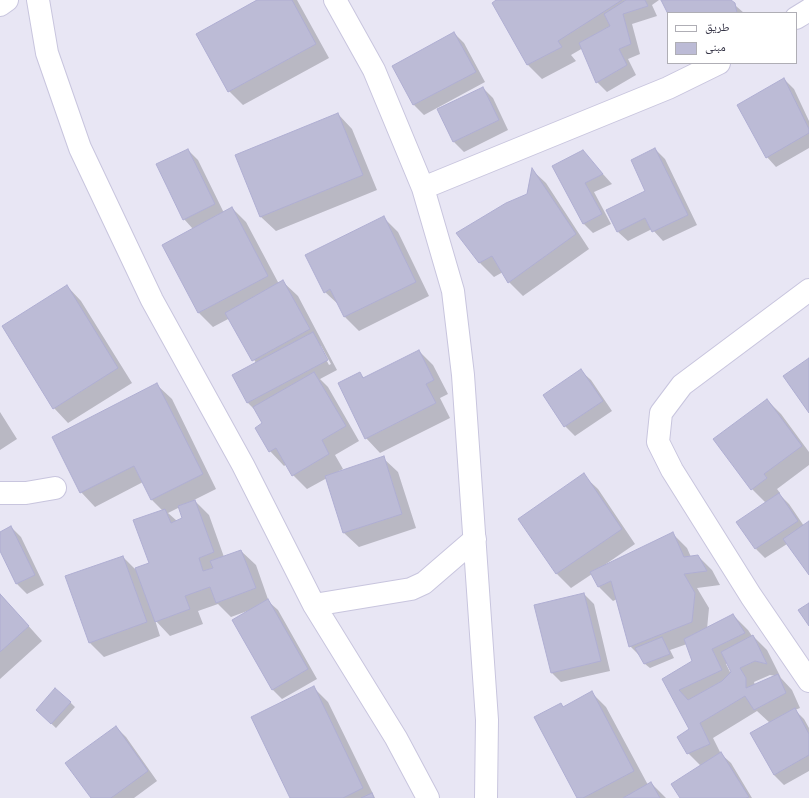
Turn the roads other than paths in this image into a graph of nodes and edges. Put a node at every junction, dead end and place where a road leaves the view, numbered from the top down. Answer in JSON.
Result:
{"nodes":[{"id":1,"x":7,"y":0,"type":"edge"},
{"id":2,"x":38,"y":0,"type":"edge"},
{"id":3,"x":335,"y":0,"type":"edge"},
{"id":4,"x":0,"y":5,"type":"edge"},
{"id":5,"x":809,"y":10,"type":"edge"},
{"id":6,"x":797,"y":17,"type":"edge"},
{"id":7,"x":717,"y":64,"type":"edge"},
{"id":8,"x":423,"y":188,"type":"junction"},
{"id":9,"x":809,"y":290,"type":"edge"},
{"id":10,"x":55,"y":488,"type":"dead end"},
{"id":11,"x":0,"y":493,"type":"edge"},
{"id":12,"x":475,"y":539,"type":"junction"},
{"id":13,"x":314,"y":605,"type":"junction"},
{"id":14,"x":809,"y":682,"type":"edge"},
{"id":15,"x":428,"y":798,"type":"edge"},
{"id":16,"x":486,"y":798,"type":"edge"}],
"edges":[{"from":1,"to":4,"type":"street"},
{"from":2,"to":13,"type":"street"},
{"from":3,"to":8,"type":"street"},
{"from":5,"to":6,"type":"street"},
{"from":7,"to":8,"type":"street"},
{"from":8,"to":12,"type":"street"},
{"from":9,"to":14,"type":"street"},
{"from":10,"to":11,"type":"street"},
{"from":12,"to":13,"type":"street"},
{"from":12,"to":16,"type":"street"},
{"from":13,"to":15,"type":"street"}]}
